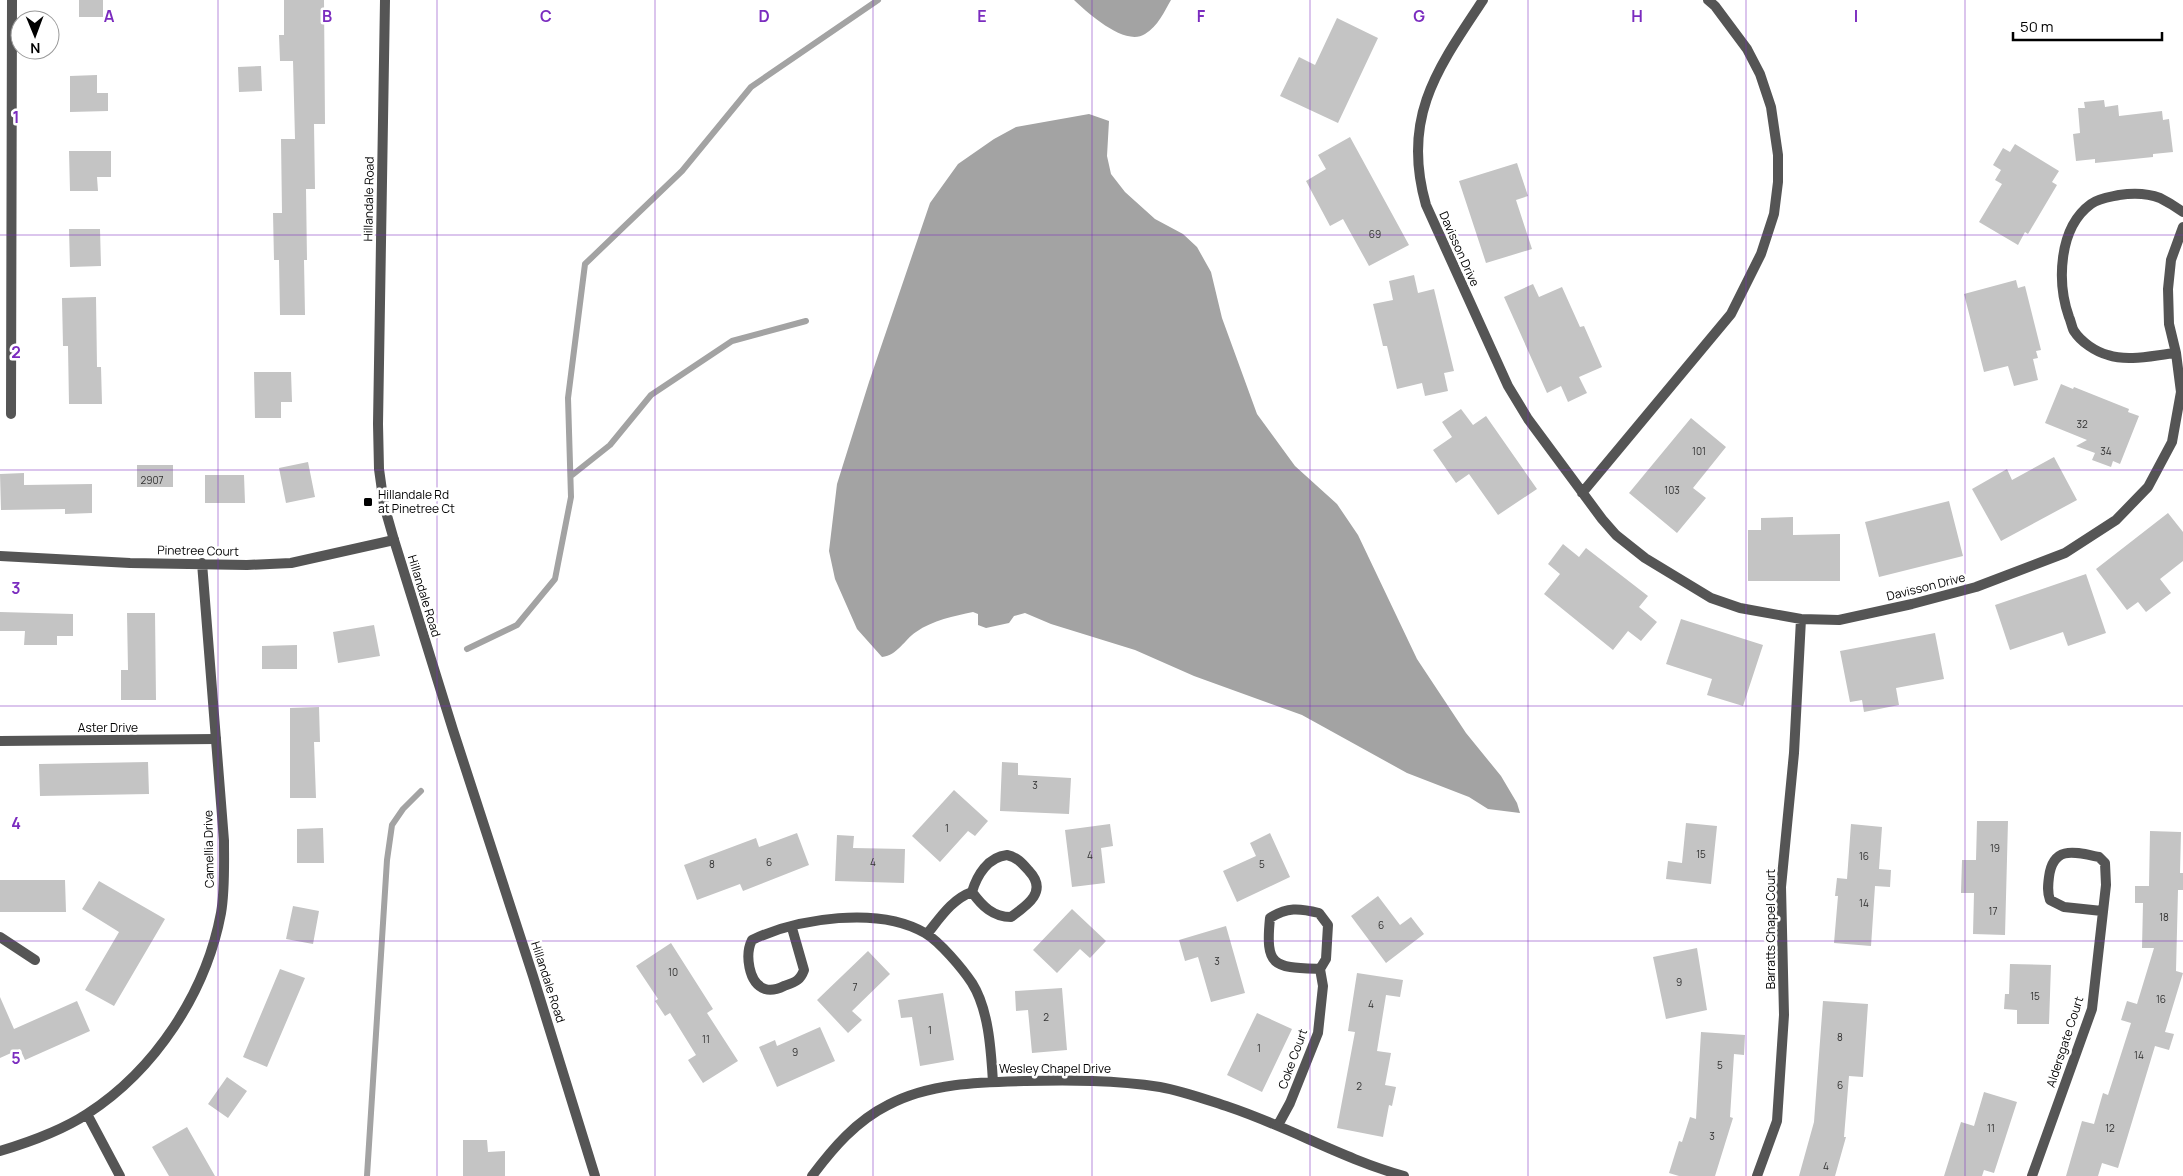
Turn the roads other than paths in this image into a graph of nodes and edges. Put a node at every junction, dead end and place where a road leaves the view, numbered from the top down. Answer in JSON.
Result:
{"nodes":[{"id":1,"x":12,"y":0,"type":"edge"},
{"id":2,"x":386,"y":0,"type":"edge"},
{"id":3,"x":1483,"y":0,"type":"edge"},
{"id":4,"x":1708,"y":0,"type":"edge"},
{"id":5,"x":2183,"y":212,"type":"edge"},
{"id":6,"x":2183,"y":227,"type":"edge"},
{"id":7,"x":2176,"y":353,"type":"junction"},
{"id":8,"x":11,"y":414,"type":"dead end"},
{"id":9,"x":1582,"y":493,"type":"junction"},
{"id":10,"x":394,"y":540,"type":"junction"},
{"id":11,"x":0,"y":556,"type":"edge"},
{"id":12,"x":202,"y":563,"type":"junction"},
{"id":13,"x":1801,"y":619,"type":"junction"},
{"id":14,"x":216,"y":739,"type":"junction"},
{"id":15,"x":0,"y":741,"type":"edge"},
{"id":16,"x":972,"y":892,"type":"junction"},
{"id":17,"x":2102,"y":911,"type":"junction"},
{"id":18,"x":792,"y":928,"type":"junction"},
{"id":19,"x":927,"y":934,"type":"junction"},
{"id":20,"x":0,"y":937,"type":"edge"},
{"id":21,"x":35,"y":960,"type":"dead end"},
{"id":22,"x":1320,"y":969,"type":"junction"},
{"id":23,"x":993,"y":1082,"type":"junction"},
{"id":24,"x":87,"y":1114,"type":"junction"},
{"id":25,"x":1278,"y":1125,"type":"junction"},
{"id":26,"x":0,"y":1152,"type":"edge"},
{"id":27,"x":120,"y":1176,"type":"edge"},
{"id":28,"x":595,"y":1176,"type":"edge"},
{"id":29,"x":812,"y":1176,"type":"edge"},
{"id":30,"x":1404,"y":1176,"type":"edge"},
{"id":31,"x":1757,"y":1176,"type":"edge"},
{"id":32,"x":2032,"y":1176,"type":"edge"}],
"edges":[{"from":1,"to":8,"type":"street"},
{"from":2,"to":10,"type":"street","name":"Hillandale Road"},
{"from":3,"to":9,"type":"street","name":"Davisson Drive"},
{"from":4,"to":9,"type":"street"},
{"from":5,"to":7,"type":"street"},
{"from":6,"to":7,"type":"street","name":"Davisson Drive"},
{"from":7,"to":13,"type":"street","name":"Davisson Drive"},
{"from":9,"to":13,"type":"street","name":"Davisson Drive"},
{"from":10,"to":12,"type":"street","name":"Pinetree Court"},
{"from":10,"to":28,"type":"street","name":"Hillandale Road"},
{"from":11,"to":12,"type":"street","name":"Pinetree Court"},
{"from":12,"to":14,"type":"street","name":"Camellia Drive"},
{"from":13,"to":31,"type":"street","name":"Barratts Chapel Court"},
{"from":14,"to":15,"type":"street","name":"Aster Drive"},
{"from":14,"to":24,"type":"street","name":"Camellia Drive"},
{"from":16,"to":16,"type":"street"},
{"from":16,"to":19,"type":"street"},
{"from":17,"to":17,"type":"street","name":"Aldersgate Court"},
{"from":17,"to":32,"type":"street","name":"Aldersgate Court"},
{"from":18,"to":18,"type":"street"},
{"from":18,"to":19,"type":"street"},
{"from":19,"to":23,"type":"street"},
{"from":20,"to":21,"type":"street"},
{"from":22,"to":22,"type":"street","name":"Coke Court"},
{"from":22,"to":25,"type":"street","name":"Coke Court"},
{"from":23,"to":25,"type":"street","name":"Wesley Chapel Drive"},
{"from":23,"to":29,"type":"street","name":"Wesley Chapel Drive"},
{"from":24,"to":26,"type":"street","name":"Camellia Drive"},
{"from":24,"to":27,"type":"street"},
{"from":25,"to":30,"type":"street","name":"Wesley Chapel Drive"}]}
